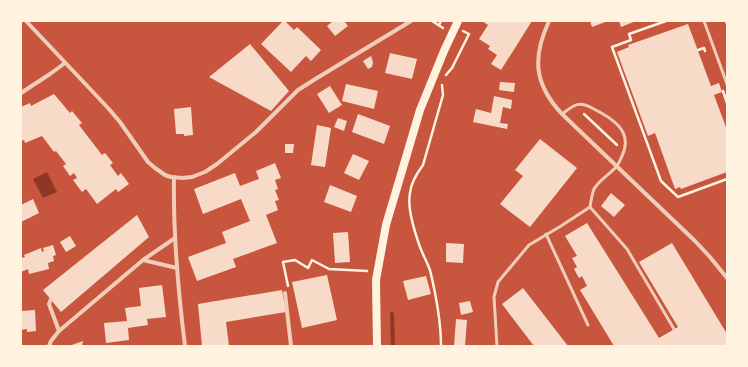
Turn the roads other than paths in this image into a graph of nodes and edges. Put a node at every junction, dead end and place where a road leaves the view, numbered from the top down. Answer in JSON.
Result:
{"nodes":[{"id":1,"x":26,"y":21,"type":"edge"},
{"id":2,"x":411,"y":21,"type":"edge"},
{"id":3,"x":458,"y":21,"type":"edge"},
{"id":4,"x":549,"y":21,"type":"edge"},
{"id":5,"x":704,"y":21,"type":"edge"},
{"id":6,"x":65,"y":63,"type":"junction"},
{"id":7,"x":727,"y":84,"type":"edge"},
{"id":8,"x":21,"y":94,"type":"edge"},
{"id":9,"x":562,"y":114,"type":"junction"},
{"id":10,"x":617,"y":167,"type":"junction"},
{"id":11,"x":174,"y":177,"type":"junction"},
{"id":12,"x":590,"y":207,"type":"junction"},
{"id":13,"x":546,"y":234,"type":"junction"},
{"id":14,"x":175,"y":238,"type":"junction"},
{"id":15,"x":143,"y":260,"type":"junction"},
{"id":16,"x":177,"y":268,"type":"junction"},
{"id":17,"x":727,"y":278,"type":"edge"},
{"id":18,"x":285,"y":293,"type":"dead end"},
{"id":19,"x":51,"y":299,"type":"dead end"},
{"id":20,"x":588,"y":325,"type":"dead end"},
{"id":21,"x":674,"y":329,"type":"dead end"},
{"id":22,"x":59,"y":331,"type":"junction"},
{"id":23,"x":49,"y":346,"type":"edge"},
{"id":24,"x":185,"y":346,"type":"edge"},
{"id":25,"x":291,"y":346,"type":"edge"},
{"id":26,"x":377,"y":346,"type":"edge"},
{"id":27,"x":497,"y":346,"type":"edge"}],
"edges":[{"from":1,"to":6,"type":"street"},
{"from":2,"to":11,"type":"street"},
{"from":3,"to":26,"type":"main road"},
{"from":4,"to":9,"type":"street"},
{"from":5,"to":7,"type":"lane"},
{"from":6,"to":8,"type":"street"},
{"from":6,"to":11,"type":"street"},
{"from":9,"to":10,"type":"street"},
{"from":9,"to":10,"type":"lane"},
{"from":10,"to":12,"type":"lane"},
{"from":10,"to":17,"type":"street"},
{"from":11,"to":14,"type":"street"},
{"from":12,"to":13,"type":"lane"},
{"from":12,"to":21,"type":"lane"},
{"from":13,"to":20,"type":"lane"},
{"from":13,"to":27,"type":"lane"},
{"from":14,"to":15,"type":"street"},
{"from":14,"to":16,"type":"street"},
{"from":15,"to":16,"type":"street"},
{"from":15,"to":22,"type":"street"},
{"from":16,"to":24,"type":"street"},
{"from":18,"to":25,"type":"street"},
{"from":19,"to":22,"type":"street"},
{"from":22,"to":23,"type":"street"}]}
